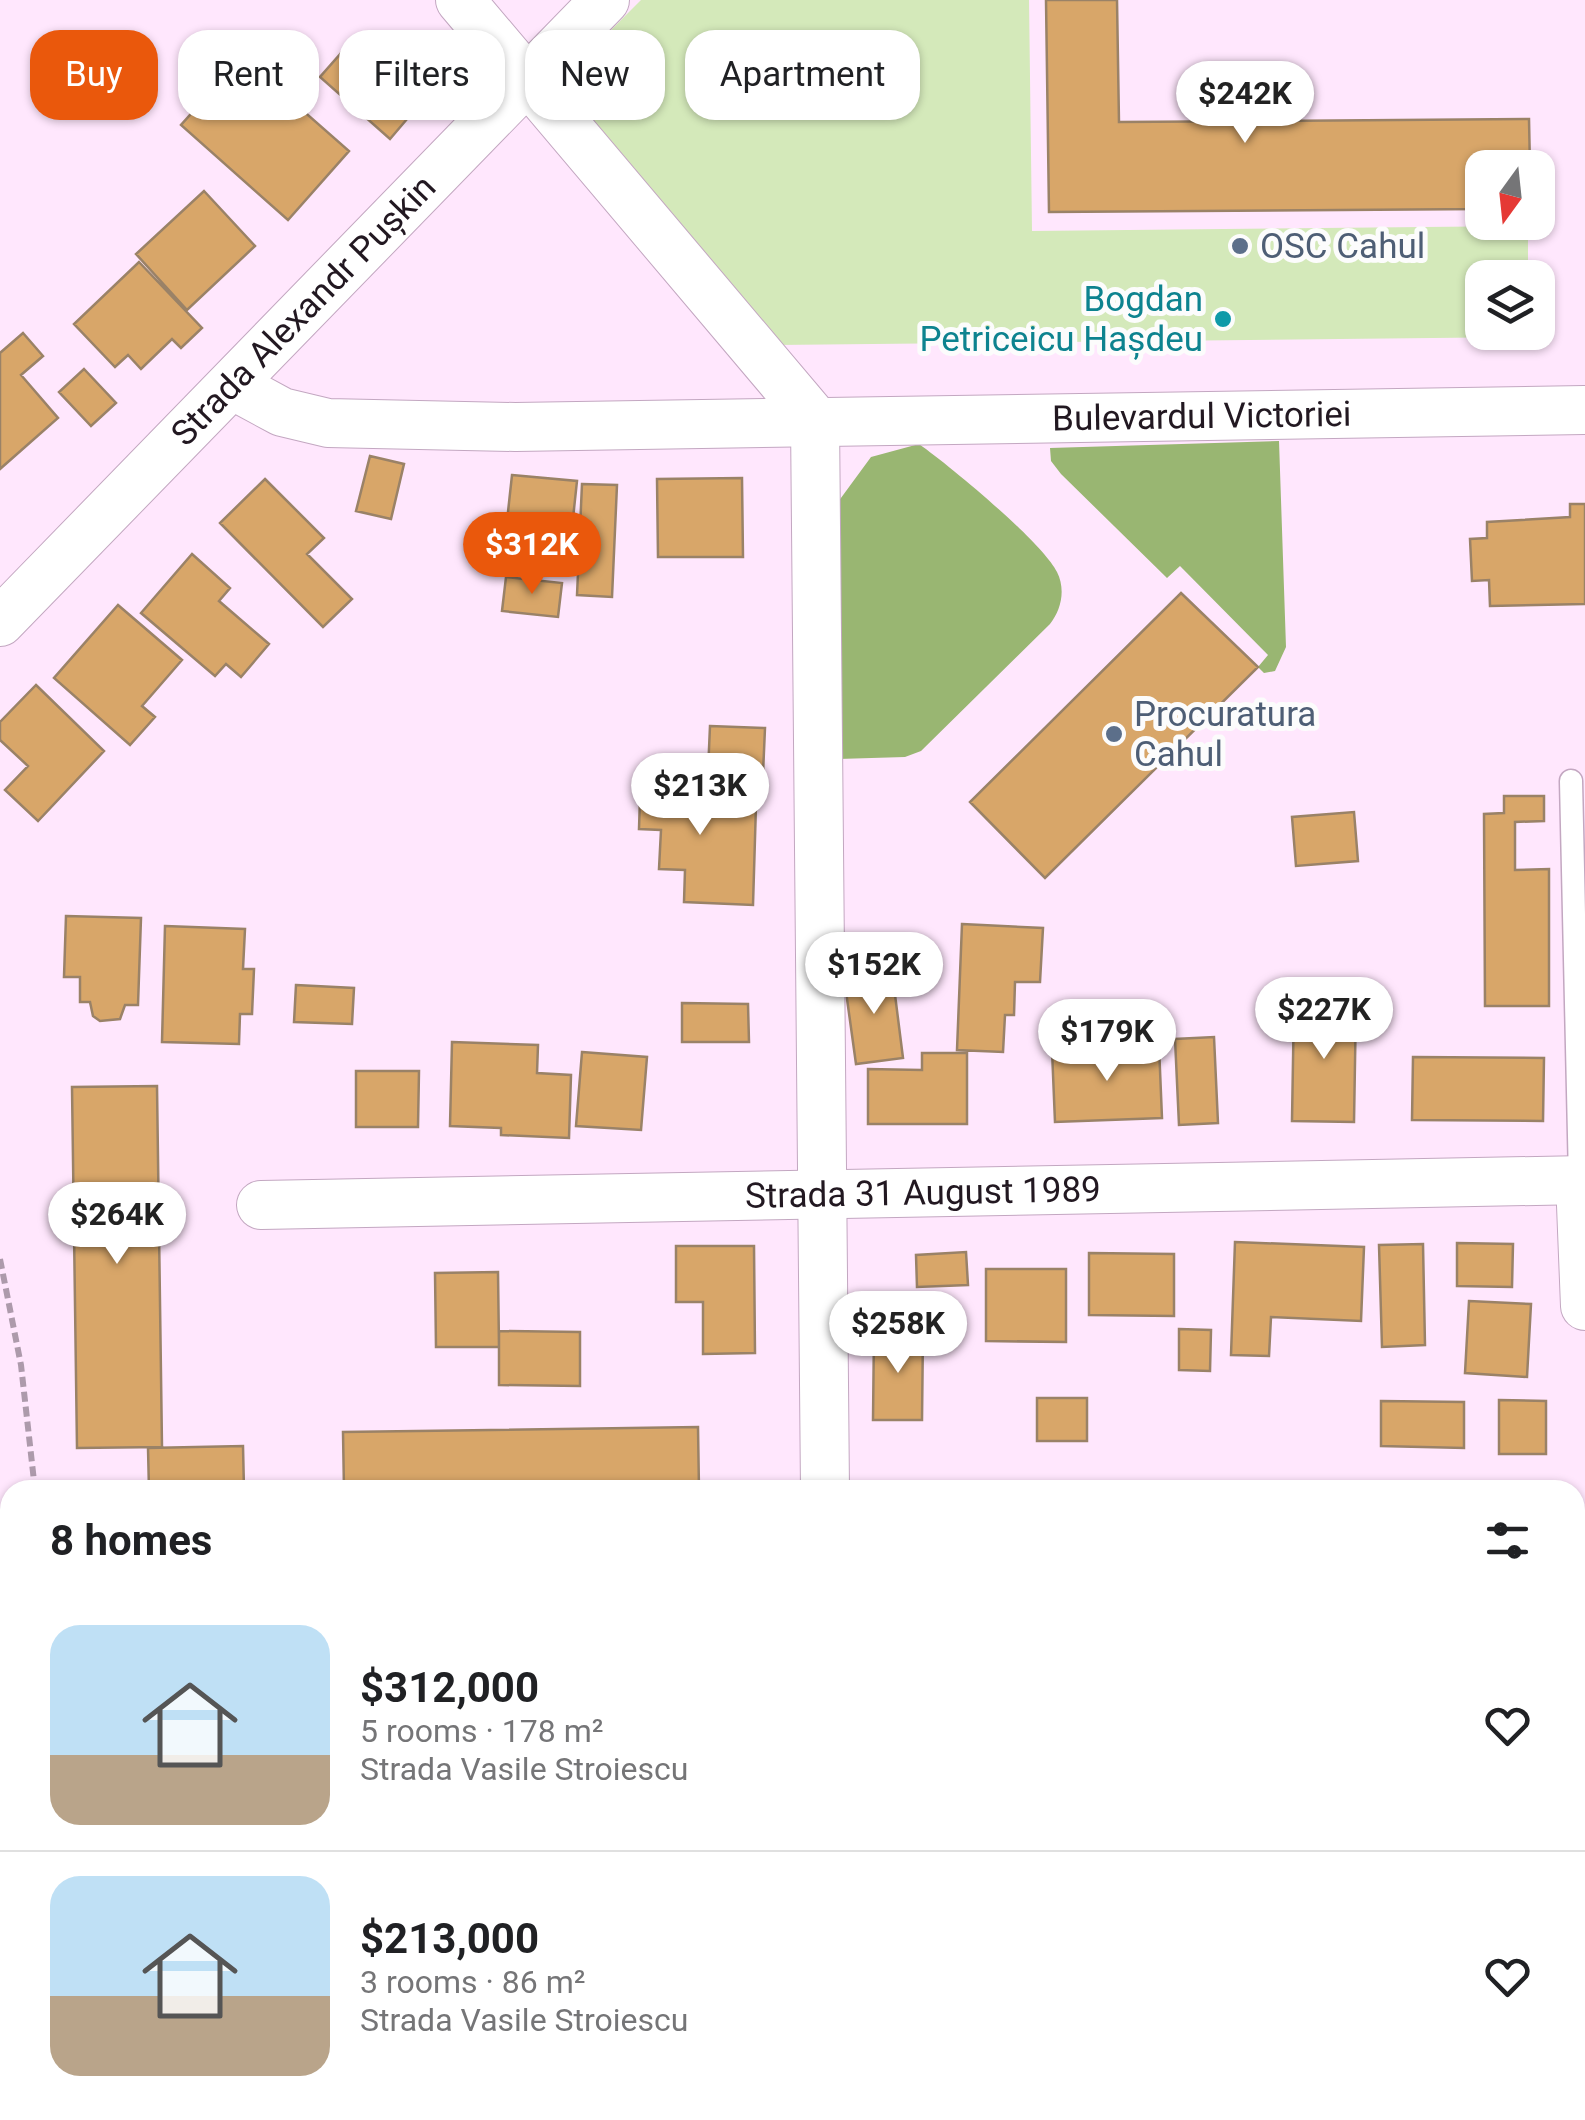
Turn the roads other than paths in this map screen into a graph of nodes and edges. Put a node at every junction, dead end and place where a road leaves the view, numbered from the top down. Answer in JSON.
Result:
{"nodes":[{"id":1,"x":460,"y":0,"type":"edge"},
{"id":2,"x":605,"y":0,"type":"edge"},
{"id":3,"x":576,"y":30,"type":"edge"},
{"id":4,"x":525,"y":75,"type":"edge"},
{"id":5,"x":525,"y":84,"type":"edge"},
{"id":6,"x":563,"y":120,"type":"edge"},
{"id":7,"x":232,"y":385,"type":"junction"},
{"id":8,"x":1585,"y":410,"type":"edge"},
{"id":9,"x":815,"y":420,"type":"junction"},
{"id":10,"x":0,"y":622,"type":"edge"},
{"id":11,"x":1571,"y":780,"type":"dead end"},
{"id":12,"x":1582,"y":1180,"type":"edge"},
{"id":13,"x":819,"y":1197,"type":"junction"},
{"id":14,"x":260,"y":1205,"type":"dead end"},
{"id":15,"x":1585,"y":1306,"type":"edge"},
{"id":16,"x":824,"y":1480,"type":"edge"}],
"edges":[{"from":1,"to":4,"type":"street"},
{"from":2,"to":3,"type":"street","name":"Strada Alexandr Pușkin"},
{"from":5,"to":7,"type":"street","name":"Strada Alexandr Pușkin"},
{"from":6,"to":9,"type":"street"},
{"from":7,"to":9,"type":"street","name":"Bulevardul Victoriei"},
{"from":7,"to":10,"type":"street","name":"Strada Alexandr Pușkin"},
{"from":8,"to":9,"type":"street","name":"Bulevardul Victoriei"},
{"from":9,"to":13,"type":"street"},
{"from":11,"to":12,"type":"lane"},
{"from":12,"to":13,"type":"street","name":"Strada 31 August 1989"},
{"from":12,"to":15,"type":"street"},
{"from":13,"to":14,"type":"street","name":"Strada 31 August 1989"},
{"from":13,"to":16,"type":"street"}]}
